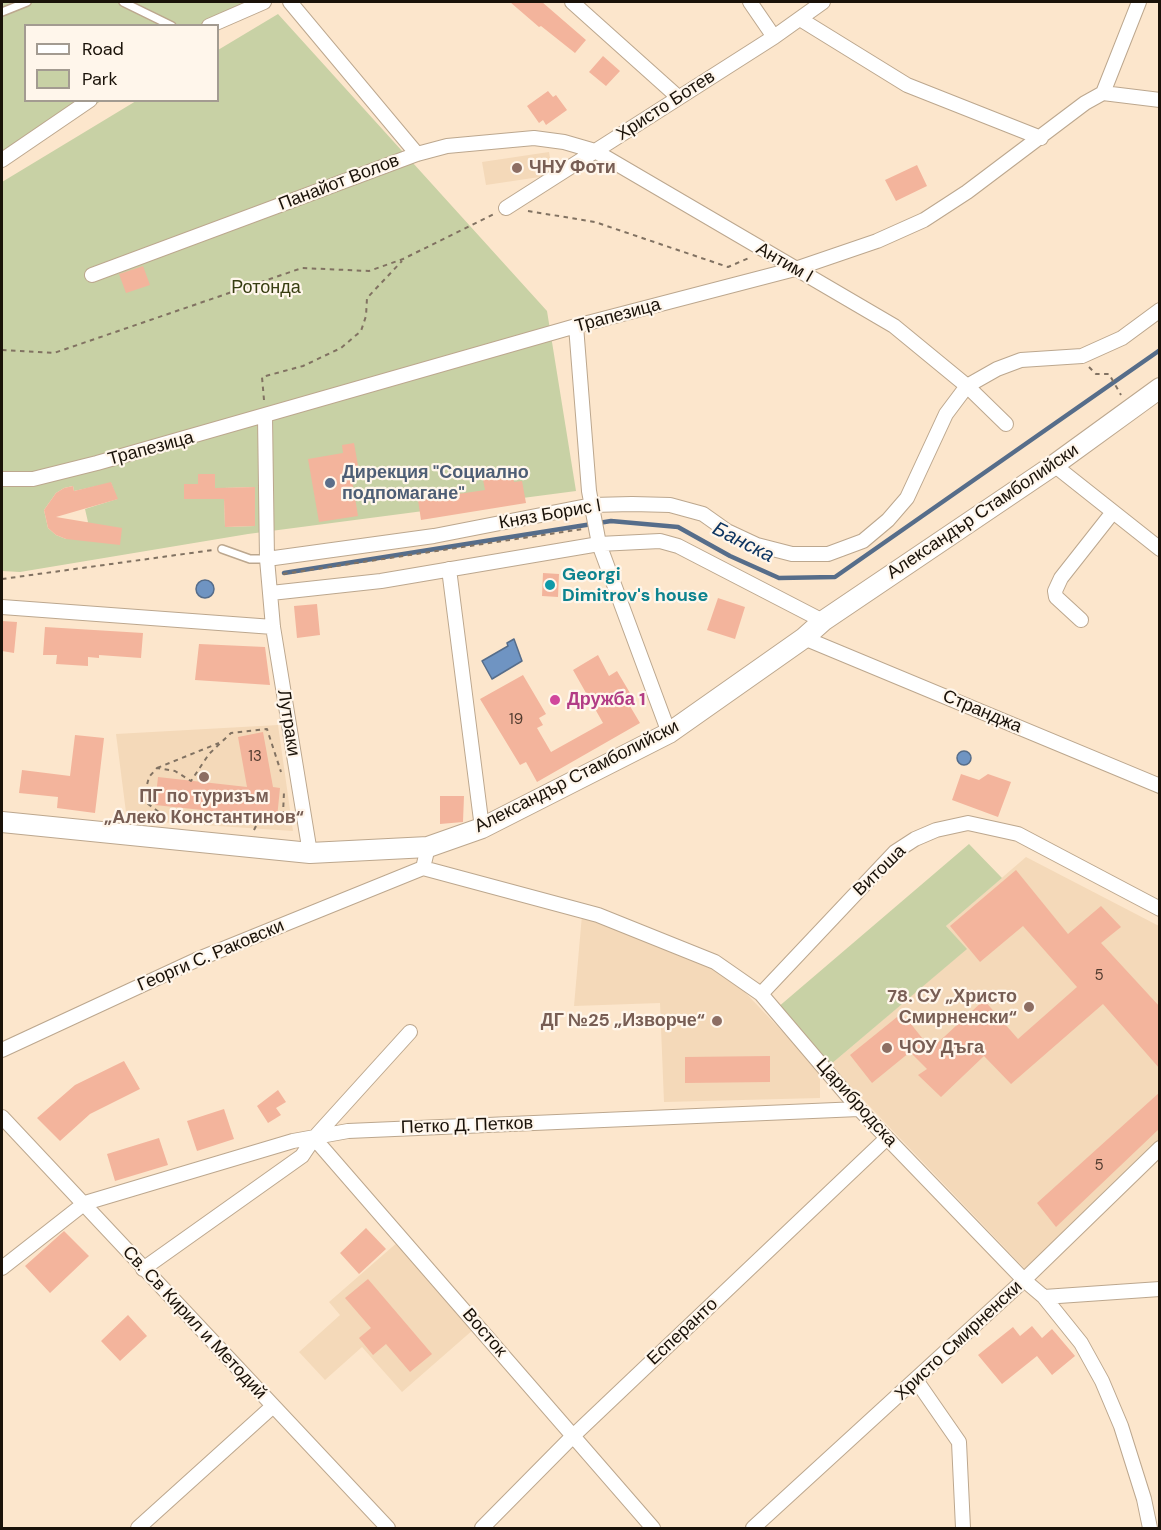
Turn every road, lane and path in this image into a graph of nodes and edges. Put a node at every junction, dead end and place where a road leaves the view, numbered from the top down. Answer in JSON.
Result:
{"nodes":[{"id":1,"x":27,"y":2,"type":"edge"},
{"id":2,"x":123,"y":2,"type":"edge"},
{"id":3,"x":264,"y":2,"type":"edge"},
{"id":4,"x":290,"y":2,"type":"edge"},
{"id":5,"x":572,"y":2,"type":"edge"},
{"id":6,"x":750,"y":2,"type":"edge"},
{"id":7,"x":823,"y":2,"type":"edge"},
{"id":8,"x":1139,"y":2,"type":"edge"},
{"id":9,"x":2,"y":12,"type":"edge"},
{"id":10,"x":800,"y":19,"type":"junction"},
{"id":11,"x":168,"y":24,"type":"edge"},
{"id":12,"x":214,"y":24,"type":"edge"},
{"id":13,"x":774,"y":37,"type":"junction"},
{"id":14,"x":1103,"y":93,"type":"junction"},
{"id":15,"x":678,"y":97,"type":"junction"},
{"id":16,"x":1160,"y":100,"type":"edge"},
{"id":17,"x":87,"y":102,"type":"edge"},
{"id":18,"x":1041,"y":138,"type":"junction"},
{"id":19,"x":595,"y":151,"type":"junction"},
{"id":20,"x":417,"y":154,"type":"junction"},
{"id":21,"x":2,"y":160,"type":"edge"},
{"id":22,"x":506,"y":208,"type":"junction"},
{"id":23,"x":764,"y":251,"type":"junction"},
{"id":24,"x":404,"y":259,"type":"junction"},
{"id":25,"x":795,"y":269,"type":"junction"},
{"id":26,"x":92,"y":275,"type":"dead end"},
{"id":27,"x":1160,"y":310,"type":"edge"},
{"id":28,"x":576,"y":326,"type":"junction"},
{"id":29,"x":2,"y":350,"type":"edge"},
{"id":30,"x":1082,"y":356,"type":"junction"},
{"id":31,"x":967,"y":386,"type":"junction"},
{"id":32,"x":1160,"y":388,"type":"edge"},
{"id":33,"x":1123,"y":398,"type":"dead end"},
{"id":34,"x":265,"y":417,"type":"junction"},
{"id":35,"x":1006,"y":424,"type":"dead end"},
{"id":36,"x":1054,"y":465,"type":"junction"},
{"id":37,"x":2,"y":479,"type":"edge"},
{"id":38,"x":592,"y":508,"type":"junction"},
{"id":39,"x":1113,"y":512,"type":"junction"},
{"id":40,"x":598,"y":538,"type":"junction"},
{"id":41,"x":222,"y":549,"type":"joint"},
{"id":42,"x":1160,"y":549,"type":"edge"},
{"id":43,"x":267,"y":559,"type":"junction"},
{"id":44,"x":450,"y":568,"type":"junction"},
{"id":45,"x":2,"y":579,"type":"edge"},
{"id":46,"x":271,"y":593,"type":"junction"},
{"id":47,"x":2,"y":607,"type":"edge"},
{"id":48,"x":1081,"y":620,"type":"dead end"},
{"id":49,"x":823,"y":621,"type":"junction"},
{"id":50,"x":273,"y":627,"type":"junction"},
{"id":51,"x":804,"y":638,"type":"junction"},
{"id":52,"x":669,"y":733,"type":"junction"},
{"id":53,"x":219,"y":742,"type":"junction"},
{"id":54,"x":158,"y":768,"type":"junction"},
{"id":55,"x":282,"y":776,"type":"dead end"},
{"id":56,"x":284,"y":785,"type":"dead end"},
{"id":57,"x":1160,"y":786,"type":"edge"},
{"id":58,"x":2,"y":822,"type":"edge"},
{"id":59,"x":159,"y":825,"type":"dead end"},
{"id":60,"x":482,"y":828,"type":"junction"},
{"id":61,"x":254,"y":836,"type":"dead end"},
{"id":62,"x":428,"y":847,"type":"junction"},
{"id":63,"x":310,"y":853,"type":"junction"},
{"id":64,"x":423,"y":868,"type":"junction"},
{"id":65,"x":1160,"y":909,"type":"edge"},
{"id":66,"x":761,"y":994,"type":"junction"},
{"id":67,"x":410,"y":1032,"type":"dead end"},
{"id":68,"x":2,"y":1050,"type":"edge"},
{"id":69,"x":859,"y":1109,"type":"junction"},
{"id":70,"x":2,"y":1117,"type":"edge"},
{"id":71,"x":314,"y":1138,"type":"junction"},
{"id":72,"x":887,"y":1138,"type":"junction"},
{"id":73,"x":1160,"y":1148,"type":"edge"},
{"id":74,"x":85,"y":1203,"type":"junction"},
{"id":75,"x":2,"y":1268,"type":"edge"},
{"id":76,"x":143,"y":1269,"type":"junction"},
{"id":77,"x":1024,"y":1280,"type":"junction"},
{"id":78,"x":1160,"y":1289,"type":"edge"},
{"id":79,"x":1044,"y":1298,"type":"junction"},
{"id":80,"x":916,"y":1380,"type":"junction"},
{"id":81,"x":272,"y":1407,"type":"junction"},
{"id":82,"x":573,"y":1436,"type":"junction"},
{"id":83,"x":374,"y":1523,"type":"edge"},
{"id":84,"x":138,"y":1528,"type":"edge"},
{"id":85,"x":388,"y":1528,"type":"edge"},
{"id":86,"x":482,"y":1528,"type":"edge"},
{"id":87,"x":653,"y":1528,"type":"edge"},
{"id":88,"x":753,"y":1528,"type":"edge"},
{"id":89,"x":963,"y":1528,"type":"edge"},
{"id":90,"x":1150,"y":1528,"type":"edge"}],
"edges":[{"from":1,"to":9,"type":"lane"},
{"from":2,"to":11,"type":"lane"},
{"from":3,"to":12,"type":"street"},
{"from":4,"to":20,"type":"street"},
{"from":5,"to":15,"type":"street"},
{"from":6,"to":13,"type":"street"},
{"from":7,"to":10,"type":"street","name":"Христо Ботев"},
{"from":8,"to":14,"type":"street"},
{"from":10,"to":13,"type":"street","name":"Христо Ботев"},
{"from":10,"to":18,"type":"street"},
{"from":13,"to":15,"type":"street","name":"Христо Ботев"},
{"from":14,"to":16,"type":"street"},
{"from":14,"to":18,"type":"street","name":"Трапезица"},
{"from":15,"to":19,"type":"street","name":"Христо Ботев"},
{"from":17,"to":21,"type":"street"},
{"from":18,"to":25,"type":"street","name":"Трапезица"},
{"from":19,"to":20,"type":"street","name":"Панайот Волов"},
{"from":19,"to":22,"type":"street","name":"Христо Ботев"},
{"from":19,"to":23,"type":"street","name":"Антим I"},
{"from":20,"to":26,"type":"street","name":"Панайот Волов"},
{"from":22,"to":23,"type":"path"},
{"from":22,"to":24,"type":"path"},
{"from":23,"to":25,"type":"street","name":"Антим I"},
{"from":24,"to":29,"type":"path"},
{"from":24,"to":34,"type":"path"},
{"from":25,"to":28,"type":"street","name":"Трапезица"},
{"from":25,"to":31,"type":"street","name":"Антим I"},
{"from":27,"to":30,"type":"street","name":"Княз Борис I"},
{"from":28,"to":34,"type":"street","name":"Трапезица"},
{"from":28,"to":38,"type":"street"},
{"from":30,"to":31,"type":"street","name":"Княз Борис I"},
{"from":30,"to":33,"type":"path"},
{"from":31,"to":35,"type":"street","name":"Антим I"},
{"from":31,"to":38,"type":"street","name":"Княз Борис I"},
{"from":32,"to":36,"type":"street","name":"Александър Стамболийски"},
{"from":34,"to":37,"type":"street","name":"Трапезица"},
{"from":34,"to":43,"type":"street","name":"Лутраки"},
{"from":36,"to":39,"type":"street"},
{"from":36,"to":49,"type":"street","name":"Александър Стамболийски"},
{"from":38,"to":40,"type":"street"},
{"from":38,"to":43,"type":"street","name":"Княз Борис I"},
{"from":39,"to":42,"type":"street"},
{"from":39,"to":48,"type":"street"},
{"from":40,"to":44,"type":"street","name":"Княз Борис I"},
{"from":40,"to":49,"type":"street","name":"Княз Борис I"},
{"from":40,"to":52,"type":"street"},
{"from":41,"to":43,"type":"lane","name":"Княз Борис I"},
{"from":41,"to":45,"type":"path"},
{"from":43,"to":46,"type":"street","name":"Лутраки"},
{"from":44,"to":46,"type":"street","name":"Княз Борис I"},
{"from":44,"to":60,"type":"street"},
{"from":46,"to":50,"type":"street","name":"Лутраки"},
{"from":47,"to":50,"type":"street"},
{"from":49,"to":51,"type":"street","name":"Александър Стамболийски"},
{"from":50,"to":63,"type":"street","name":"Лутраки"},
{"from":51,"to":52,"type":"street","name":"Александър Стамболийски"},
{"from":51,"to":57,"type":"street","name":"Странджа"},
{"from":52,"to":60,"type":"street","name":"Александър Стамболийски"},
{"from":53,"to":54,"type":"path"},
{"from":53,"to":54,"type":"path"},
{"from":53,"to":55,"type":"path"},
{"from":54,"to":59,"type":"path"},
{"from":56,"to":61,"type":"path"},
{"from":58,"to":63,"type":"street","name":"Александър Стамболийски"},
{"from":60,"to":62,"type":"street","name":"Александър Стамболийски"},
{"from":62,"to":63,"type":"street","name":"Александър Стамболийски"},
{"from":62,"to":64,"type":"street"},
{"from":64,"to":66,"type":"street","name":"Царибродска"},
{"from":64,"to":68,"type":"street","name":"Георги С. Раковски"},
{"from":65,"to":66,"type":"street","name":"Витоша"},
{"from":66,"to":69,"type":"street","name":"Царибродска"},
{"from":67,"to":71,"type":"street"},
{"from":69,"to":71,"type":"street","name":"Петко Д. Петков"},
{"from":69,"to":72,"type":"street","name":"Царибродска"},
{"from":70,"to":74,"type":"street","name":"Св. Св Кирил и Методий"},
{"from":71,"to":74,"type":"street","name":"Петко Д. Петков"},
{"from":71,"to":76,"type":"street"},
{"from":71,"to":82,"type":"street","name":"Восток"},
{"from":72,"to":77,"type":"street","name":"Царибродска"},
{"from":72,"to":82,"type":"street","name":"Есперанто"},
{"from":73,"to":77,"type":"street","name":"Христо Смирненски"},
{"from":74,"to":75,"type":"street"},
{"from":74,"to":76,"type":"street","name":"Св. Св Кирил и Методий"},
{"from":76,"to":81,"type":"street","name":"Св. Св Кирил и Методий"},
{"from":77,"to":79,"type":"street","name":"Царибродска"},
{"from":77,"to":80,"type":"street","name":"Христо Смирненски"},
{"from":78,"to":79,"type":"street"},
{"from":79,"to":90,"type":"street","name":"Царибродска"},
{"from":80,"to":88,"type":"street","name":"Христо Смирненски"},
{"from":80,"to":89,"type":"street"},
{"from":81,"to":83,"type":"street","name":"Св. Св Кирил и Методий"},
{"from":81,"to":84,"type":"street"},
{"from":82,"to":86,"type":"street","name":"Есперанто"},
{"from":82,"to":87,"type":"street","name":"Восток"},
{"from":83,"to":85,"type":"street","name":"Св. Св Кирил и Методий"}]}
